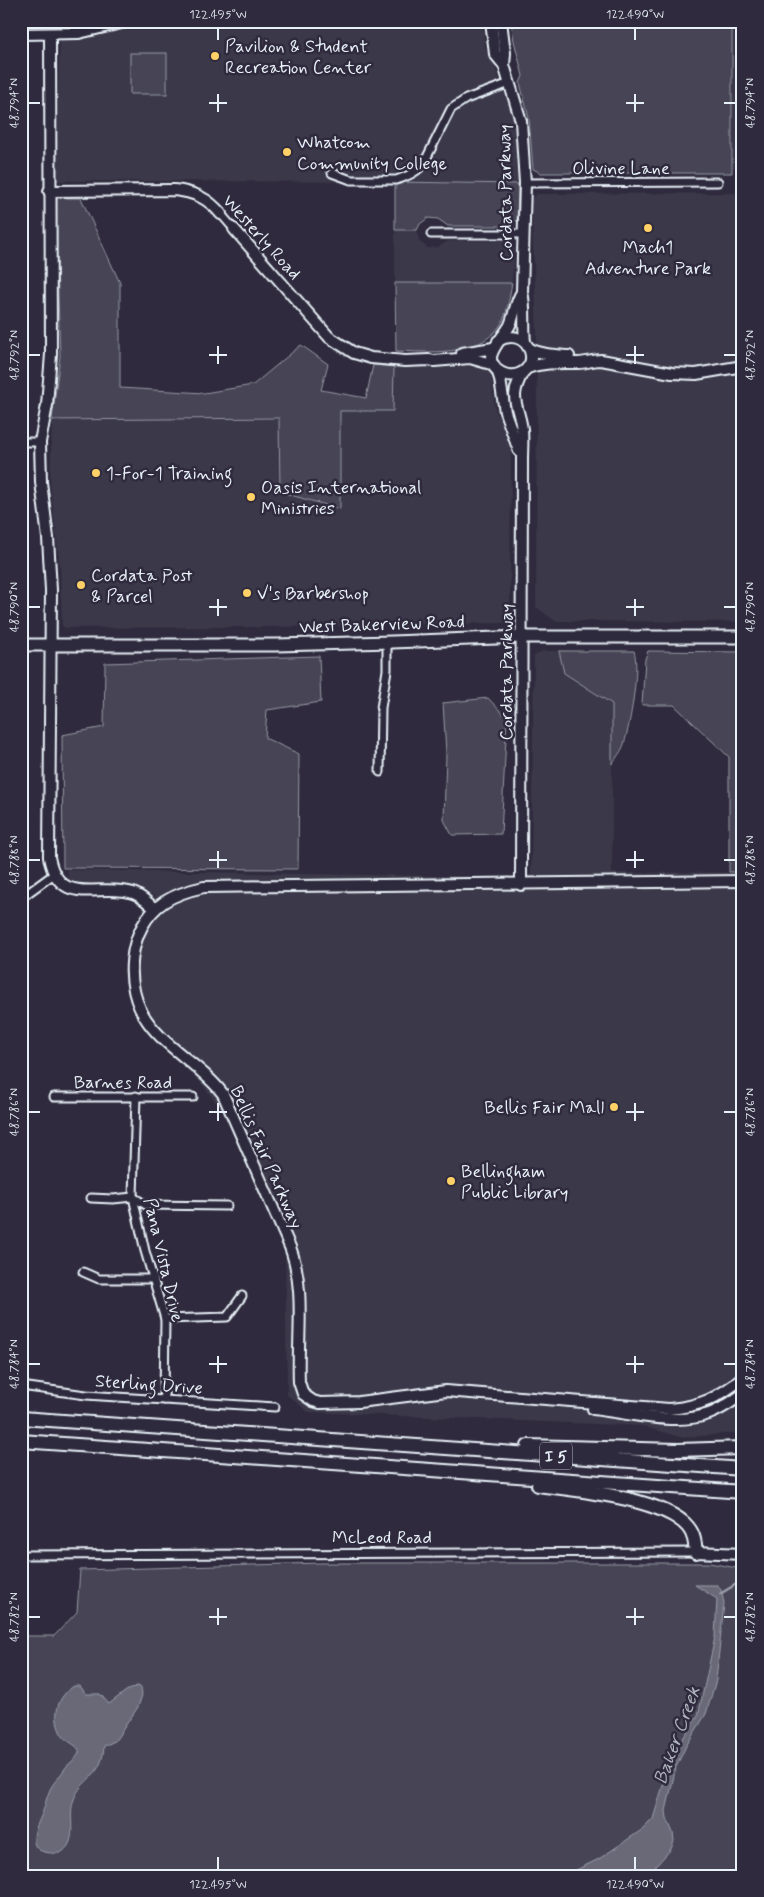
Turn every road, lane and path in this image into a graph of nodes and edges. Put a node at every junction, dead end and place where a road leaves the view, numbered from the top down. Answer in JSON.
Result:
{"nodes":[{"id":1,"x":130,"y":21,"type":"edge"},
{"id":2,"x":491,"y":21,"type":"edge"},
{"id":3,"x":501,"y":21,"type":"edge"},
{"id":4,"x":21,"y":34,"type":"edge"},
{"id":5,"x":50,"y":34,"type":"junction"},
{"id":6,"x":504,"y":65,"type":"junction"},
{"id":7,"x":510,"y":83,"type":"junction"},
{"id":8,"x":332,"y":173,"type":"dead end"},
{"id":9,"x":718,"y":182,"type":"dead end"},
{"id":10,"x":525,"y":183,"type":"junction"},
{"id":11,"x":49,"y":191,"type":"junction"},
{"id":12,"x":221,"y":214,"type":"joint"},
{"id":13,"x":234,"y":229,"type":"joint"},
{"id":14,"x":431,"y":234,"type":"dead end"},
{"id":15,"x":524,"y":234,"type":"junction"},
{"id":16,"x":522,"y":292,"type":"junction"},
{"id":17,"x":496,"y":344,"type":"junction"},
{"id":18,"x":527,"y":345,"type":"junction"},
{"id":19,"x":429,"y":360,"type":"junction"},
{"id":20,"x":592,"y":360,"type":"junction"},
{"id":21,"x":743,"y":366,"type":"edge"},
{"id":22,"x":495,"y":368,"type":"junction"},
{"id":23,"x":525,"y":370,"type":"junction"},
{"id":24,"x":21,"y":442,"type":"edge"},
{"id":25,"x":40,"y":442,"type":"junction"},
{"id":26,"x":522,"y":460,"type":"junction"},
{"id":27,"x":522,"y":637,"type":"junction"},
{"id":28,"x":743,"y":637,"type":"edge"},
{"id":29,"x":387,"y":642,"type":"junction"},
{"id":30,"x":21,"y":646,"type":"edge"},
{"id":31,"x":50,"y":646,"type":"junction"},
{"id":32,"x":380,"y":772,"type":"dead end"},
{"id":33,"x":54,"y":874,"type":"junction"},
{"id":34,"x":743,"y":881,"type":"edge"},
{"id":35,"x":521,"y":885,"type":"junction"},
{"id":36,"x":21,"y":898,"type":"edge"},
{"id":37,"x":155,"y":909,"type":"junction"},
{"id":38,"x":136,"y":1096,"type":"junction"},
{"id":39,"x":54,"y":1097,"type":"dead end"},
{"id":40,"x":193,"y":1097,"type":"dead end"},
{"id":41,"x":133,"y":1197,"type":"junction"},
{"id":42,"x":91,"y":1198,"type":"dead end"},
{"id":43,"x":227,"y":1206,"type":"dead end"},
{"id":44,"x":83,"y":1272,"type":"dead end"},
{"id":45,"x":154,"y":1279,"type":"junction"},
{"id":46,"x":242,"y":1296,"type":"dead end"},
{"id":47,"x":165,"y":1319,"type":"junction"},
{"id":48,"x":21,"y":1386,"type":"edge"},
{"id":49,"x":741,"y":1386,"type":"edge"},
{"id":50,"x":164,"y":1400,"type":"junction"},
{"id":51,"x":275,"y":1408,"type":"dead end"},
{"id":52,"x":21,"y":1418,"type":"edge"},
{"id":53,"x":21,"y":1442,"type":"edge"},
{"id":54,"x":369,"y":1442,"type":"junction"},
{"id":55,"x":743,"y":1448,"type":"edge"},
{"id":56,"x":419,"y":1469,"type":"junction"},
{"id":57,"x":743,"y":1469,"type":"edge"},
{"id":58,"x":743,"y":1492,"type":"edge"},
{"id":59,"x":696,"y":1552,"type":"junction"},
{"id":60,"x":743,"y":1554,"type":"edge"},
{"id":61,"x":21,"y":1555,"type":"edge"}],
"edges":[{"from":1,"to":5,"type":"street"},
{"from":2,"to":6,"type":"street","name":"Cordata Parkway"},
{"from":3,"to":6,"type":"street","name":"Cordata Parkway"},
{"from":4,"to":5,"type":"street"},
{"from":5,"to":11,"type":"street"},
{"from":6,"to":7,"type":"street","name":"Cordata Parkway"},
{"from":7,"to":8,"type":"street"},
{"from":7,"to":10,"type":"street","name":"Cordata Parkway"},
{"from":9,"to":10,"type":"street","name":"Olivine Lane"},
{"from":10,"to":15,"type":"street","name":"Cordata Parkway"},
{"from":11,"to":12,"type":"street","name":"Westerly Road"},
{"from":11,"to":25,"type":"street"},
{"from":12,"to":13,"type":"street","name":"Westerly Road"},
{"from":13,"to":19,"type":"street","name":"Westerly Road"},
{"from":14,"to":15,"type":"street"},
{"from":15,"to":16,"type":"street","name":"Cordata Parkway"},
{"from":16,"to":17,"type":"street","name":"Cordata Parkway"},
{"from":16,"to":18,"type":"street","name":"Cordata Parkway"},
{"from":17,"to":18,"type":"street"},
{"from":17,"to":19,"type":"street","name":"Westerly Road"},
{"from":17,"to":22,"type":"street"},
{"from":18,"to":20,"type":"street"},
{"from":18,"to":23,"type":"street"},
{"from":19,"to":22,"type":"street","name":"Westerly Road"},
{"from":20,"to":21,"type":"street"},
{"from":20,"to":23,"type":"street"},
{"from":22,"to":23,"type":"street"},
{"from":22,"to":26,"type":"street","name":"Cordata Parkway"},
{"from":23,"to":26,"type":"street","name":"Cordata Parkway"},
{"from":24,"to":25,"type":"street"},
{"from":25,"to":31,"type":"street"},
{"from":26,"to":27,"type":"street","name":"Cordata Parkway"},
{"from":27,"to":28,"type":"main road","name":"West Bakerview Road"},
{"from":27,"to":29,"type":"main road","name":"West Bakerview Road"},
{"from":27,"to":35,"type":"street","name":"Cordata Parkway"},
{"from":29,"to":31,"type":"main road","name":"West Bakerview Road"},
{"from":29,"to":32,"type":"street"},
{"from":30,"to":31,"type":"main road","name":"West Bakerview Road"},
{"from":31,"to":33,"type":"street"},
{"from":33,"to":36,"type":"street"},
{"from":33,"to":37,"type":"street"},
{"from":34,"to":35,"type":"street","name":"Bellis Fair Parkway"},
{"from":35,"to":37,"type":"street","name":"Bellis Fair Parkway"},
{"from":37,"to":49,"type":"street","name":"Bellis Fair Parkway"},
{"from":38,"to":39,"type":"street","name":"Barnes Road"},
{"from":38,"to":40,"type":"street","name":"Barnes Road"},
{"from":38,"to":41,"type":"street","name":"Pana Vista Drive"},
{"from":41,"to":42,"type":"street"},
{"from":41,"to":43,"type":"street"},
{"from":41,"to":45,"type":"street","name":"Pana Vista Drive"},
{"from":44,"to":45,"type":"street"},
{"from":45,"to":47,"type":"street","name":"Pana Vista Drive"},
{"from":46,"to":47,"type":"street"},
{"from":47,"to":50,"type":"street","name":"Pana Vista Drive"},
{"from":48,"to":50,"type":"street","name":"Sterling Drive"},
{"from":50,"to":51,"type":"street","name":"Sterling Drive"},
{"from":52,"to":54,"type":"highway","number":"I 5"},
{"from":53,"to":56,"type":"highway","number":"I 5"},
{"from":54,"to":55,"type":"highway"},
{"from":54,"to":57,"type":"highway","number":"I 5"},
{"from":56,"to":58,"type":"highway","number":"I 5"},
{"from":56,"to":59,"type":"highway"},
{"from":59,"to":60,"type":"street","name":"McLeod Road"},
{"from":59,"to":61,"type":"street","name":"McLeod Road"}]}
